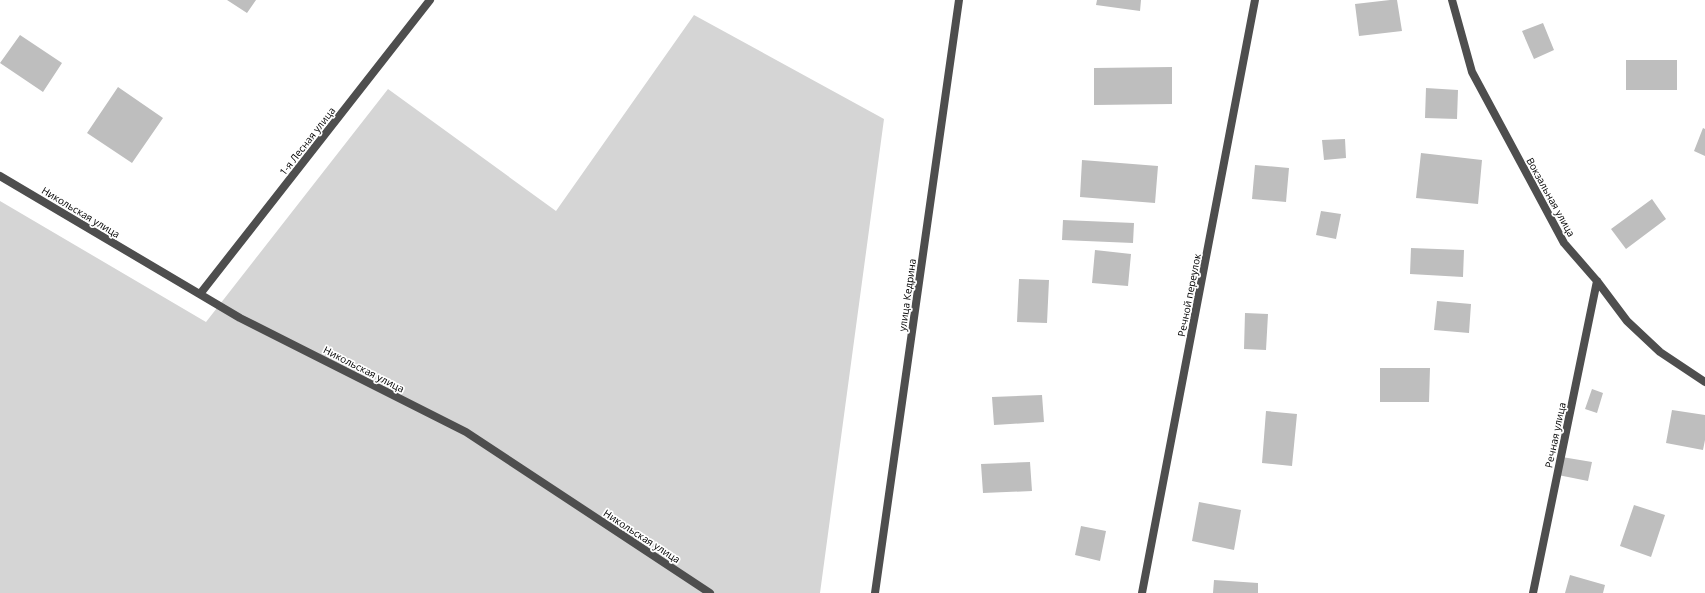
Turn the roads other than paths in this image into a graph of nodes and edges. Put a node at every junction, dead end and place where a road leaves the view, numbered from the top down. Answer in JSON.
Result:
{"nodes":[{"id":1,"x":430,"y":0,"type":"edge"},
{"id":2,"x":959,"y":0,"type":"edge"},
{"id":3,"x":1256,"y":0,"type":"edge"},
{"id":4,"x":1452,"y":0,"type":"edge"},
{"id":5,"x":0,"y":176,"type":"edge"},
{"id":6,"x":1597,"y":281,"type":"junction"},
{"id":7,"x":200,"y":294,"type":"junction"},
{"id":8,"x":1705,"y":382,"type":"edge"},
{"id":9,"x":710,"y":593,"type":"edge"},
{"id":10,"x":875,"y":593,"type":"edge"},
{"id":11,"x":1142,"y":593,"type":"edge"},
{"id":12,"x":1533,"y":593,"type":"edge"}],
"edges":[{"from":1,"to":7,"type":"street","name":"1-я Лесная улица"},
{"from":2,"to":10,"type":"street","name":"улица Кедрина"},
{"from":3,"to":11,"type":"street","name":"Речной переулок"},
{"from":4,"to":6,"type":"street","name":"Вокзальная улица"},
{"from":5,"to":7,"type":"street","name":"Никольская улица"},
{"from":6,"to":8,"type":"street","name":"Вокзальная улица"},
{"from":6,"to":12,"type":"street","name":"Речная улица"},
{"from":7,"to":9,"type":"street","name":"Никольская улица"}]}
